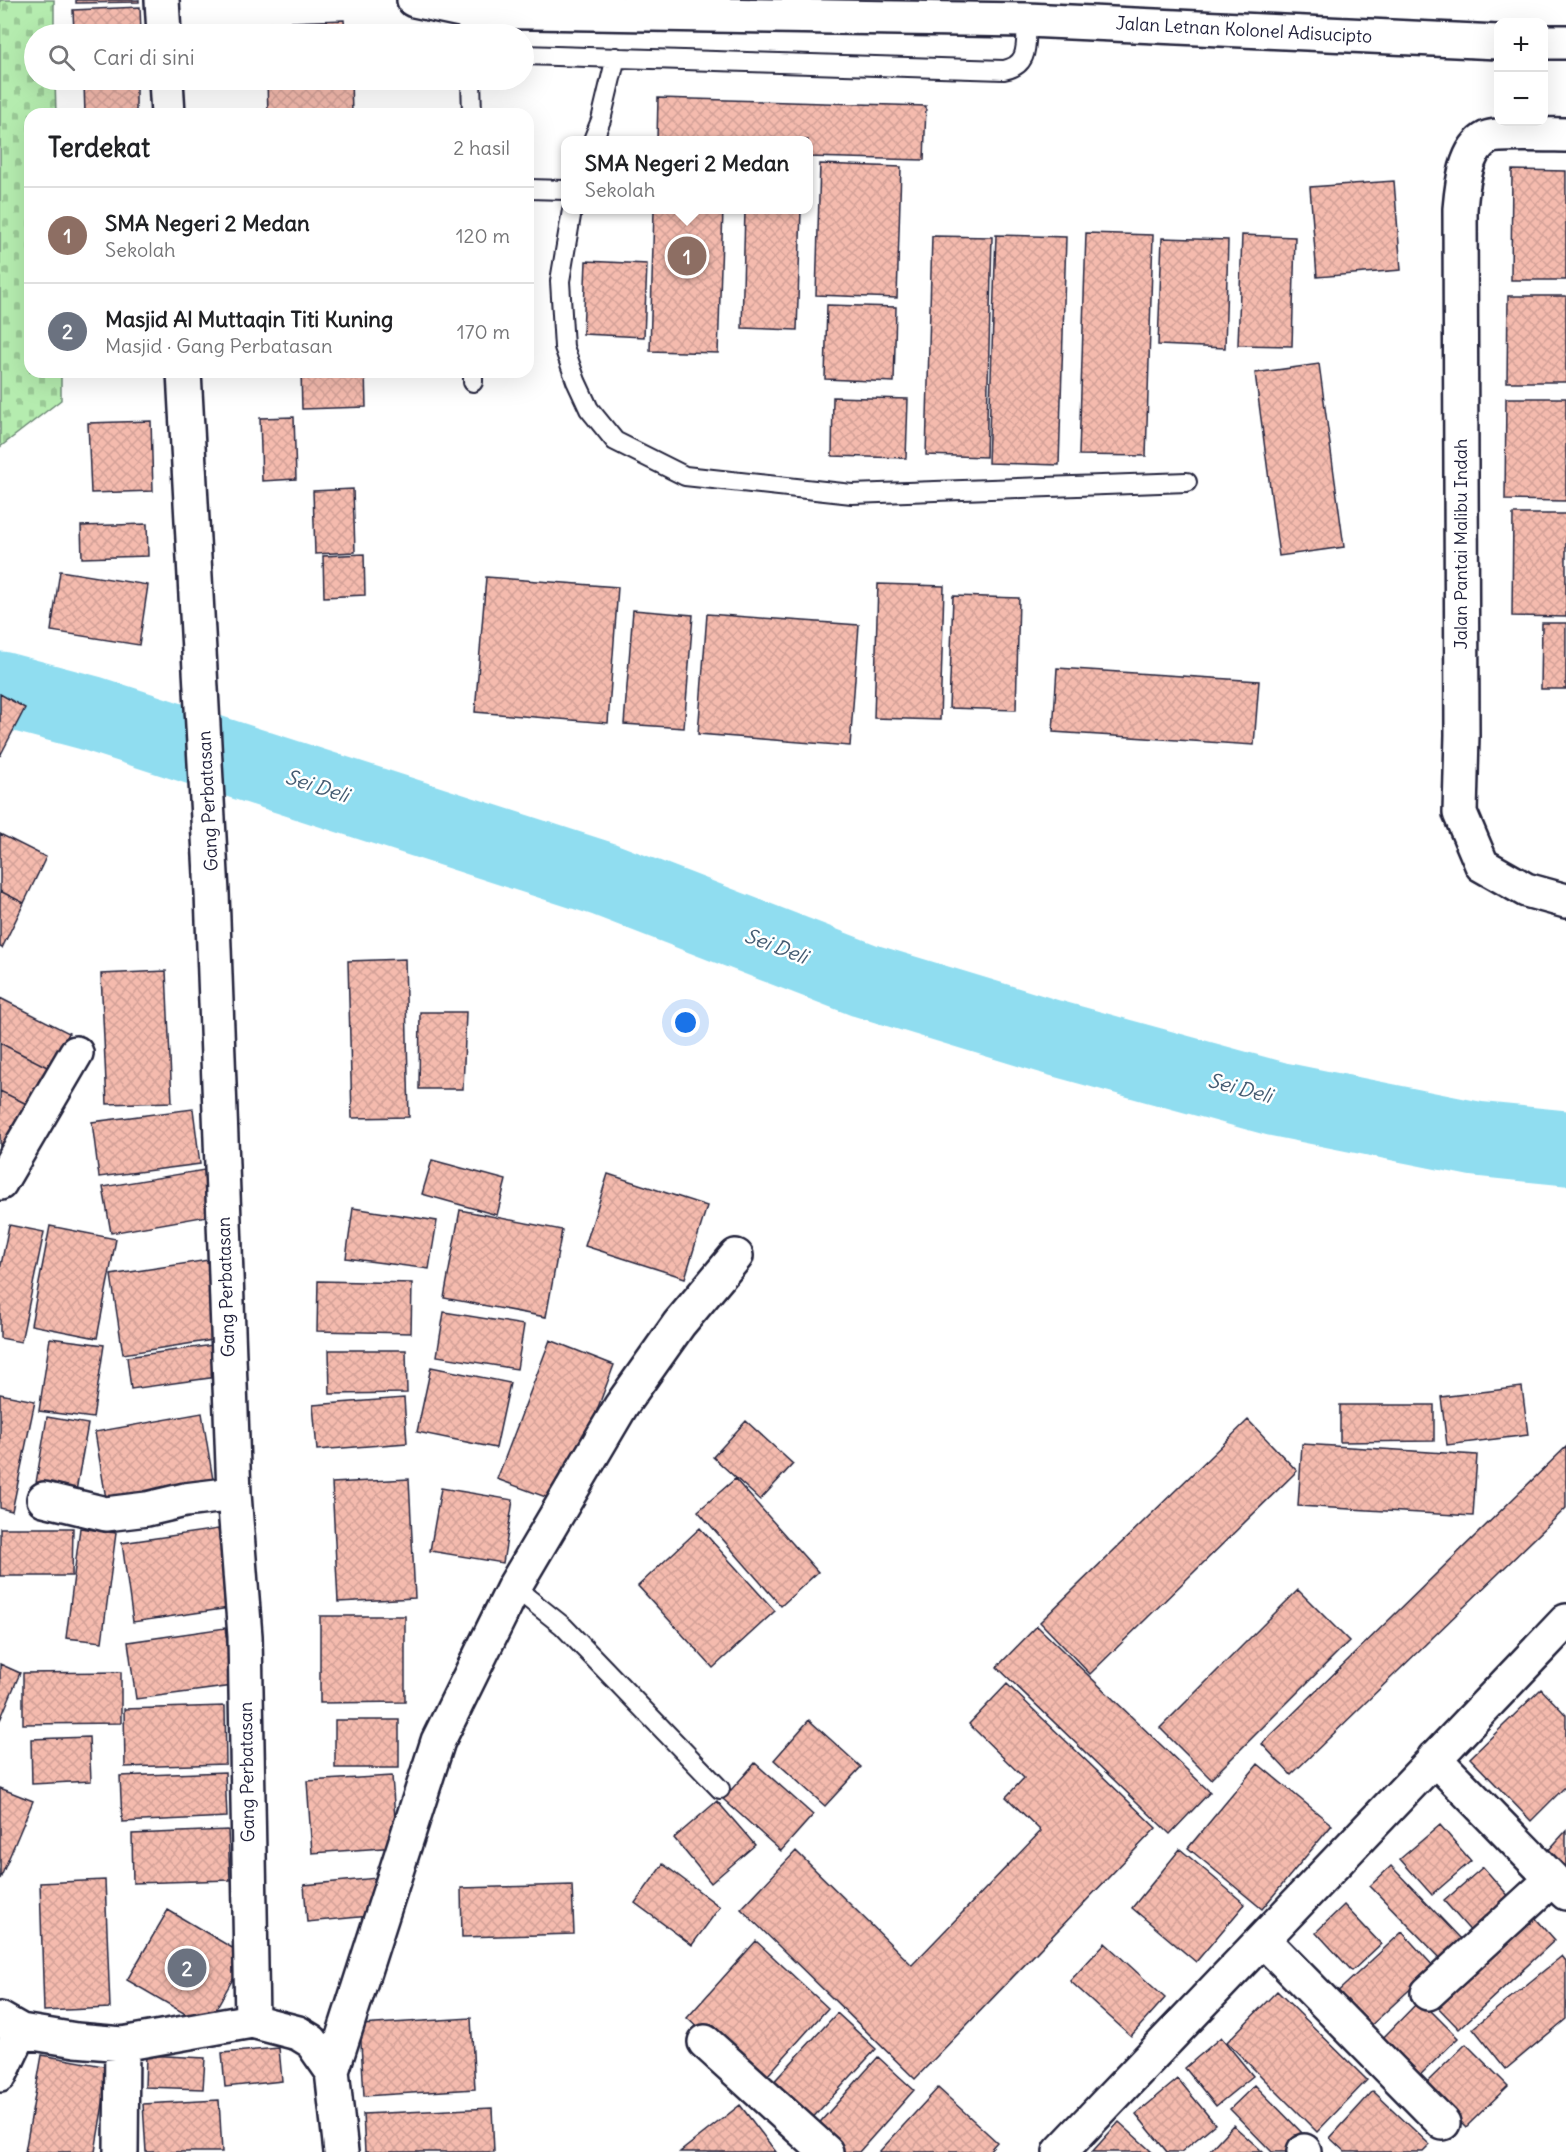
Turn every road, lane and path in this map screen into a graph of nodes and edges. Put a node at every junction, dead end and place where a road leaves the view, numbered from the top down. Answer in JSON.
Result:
{"nodes":[{"id":1,"x":162,"y":0,"type":"edge"},
{"id":2,"x":414,"y":0,"type":"edge"},
{"id":3,"x":1027,"y":20,"type":"junction"},
{"id":4,"x":467,"y":23,"type":"edge"},
{"id":5,"x":163,"y":24,"type":"edge"},
{"id":6,"x":1494,"y":42,"type":"edge"},
{"id":7,"x":1548,"y":42,"type":"edge"},
{"id":8,"x":1566,"y":42,"type":"edge"},
{"id":9,"x":534,"y":55,"type":"edge"},
{"id":10,"x":616,"y":57,"type":"junction"},
{"id":11,"x":167,"y":90,"type":"edge"},
{"id":12,"x":471,"y":90,"type":"edge"},
{"id":13,"x":168,"y":108,"type":"edge"},
{"id":14,"x":472,"y":108,"type":"edge"},
{"id":15,"x":1566,"y":135,"type":"edge"},
{"id":16,"x":595,"y":136,"type":"edge"},
{"id":17,"x":534,"y":189,"type":"edge"},
{"id":18,"x":561,"y":190,"type":"edge"},
{"id":19,"x":571,"y":214,"type":"edge"},
{"id":20,"x":183,"y":378,"type":"edge"},
{"id":21,"x":1186,"y":482,"type":"dead end"},
{"id":22,"x":1566,"y":901,"type":"edge"},
{"id":23,"x":76,"y":1053,"type":"dead end"},
{"id":24,"x":0,"y":1183,"type":"edge"},
{"id":25,"x":736,"y":1256,"type":"dead end"},
{"id":26,"x":234,"y":1494,"type":"junction"},
{"id":27,"x":44,"y":1499,"type":"dead end"},
{"id":28,"x":514,"y":1587,"type":"junction"},
{"id":29,"x":1566,"y":1621,"type":"edge"},
{"id":30,"x":1434,"y":1758,"type":"junction"},
{"id":31,"x":720,"y":1789,"type":"dead end"},
{"id":32,"x":1559,"y":1886,"type":"edge"},
{"id":33,"x":1263,"y":1940,"type":"junction"},
{"id":34,"x":1428,"y":1993,"type":"dead end"},
{"id":35,"x":252,"y":2021,"type":"junction"},
{"id":36,"x":11,"y":2025,"type":"edge"},
{"id":37,"x":705,"y":2043,"type":"dead end"},
{"id":38,"x":122,"y":2044,"type":"junction"},
{"id":39,"x":332,"y":2071,"type":"junction"},
{"id":40,"x":0,"y":2075,"type":"edge"},
{"id":41,"x":1443,"y":2123,"type":"dead end"},
{"id":42,"x":121,"y":2152,"type":"edge"},
{"id":43,"x":341,"y":2152,"type":"edge"},
{"id":44,"x":826,"y":2152,"type":"edge"},
{"id":45,"x":1060,"y":2152,"type":"edge"}],
"edges":[{"from":1,"to":5,"type":"street"},
{"from":2,"to":4,"type":"street","name":"Jalan Letnan Kolonel Adisucipto"},
{"from":3,"to":4,"type":"street","name":"Jalan Letnan Kolonel Adisucipto"},
{"from":3,"to":6,"type":"street","name":"Jalan Letnan Kolonel Adisucipto"},
{"from":3,"to":10,"type":"lane"},
{"from":7,"to":8,"type":"street"},
{"from":9,"to":10,"type":"lane"},
{"from":10,"to":16,"type":"lane"},
{"from":11,"to":13,"type":"street"},
{"from":12,"to":14,"type":"lane"},
{"from":15,"to":22,"type":"street","name":"Jalan Pantai Malibu Indah"},
{"from":17,"to":18,"type":"lane"},
{"from":19,"to":21,"type":"lane"},
{"from":20,"to":26,"type":"street","name":"Gang Perbatasan"},
{"from":23,"to":24,"type":"street"},
{"from":25,"to":28,"type":"street"},
{"from":26,"to":27,"type":"street"},
{"from":26,"to":35,"type":"street","name":"Gang Perbatasan"},
{"from":28,"to":31,"type":"lane"},
{"from":28,"to":39,"type":"street"},
{"from":29,"to":30,"type":"street"},
{"from":30,"to":32,"type":"street"},
{"from":30,"to":33,"type":"street"},
{"from":32,"to":34,"type":"street"},
{"from":33,"to":41,"type":"street"},
{"from":33,"to":45,"type":"street"},
{"from":35,"to":38,"type":"street"},
{"from":35,"to":39,"type":"street"},
{"from":36,"to":38,"type":"street"},
{"from":36,"to":40,"type":"street"},
{"from":37,"to":44,"type":"street"},
{"from":38,"to":42,"type":"street"},
{"from":39,"to":43,"type":"street"}]}
